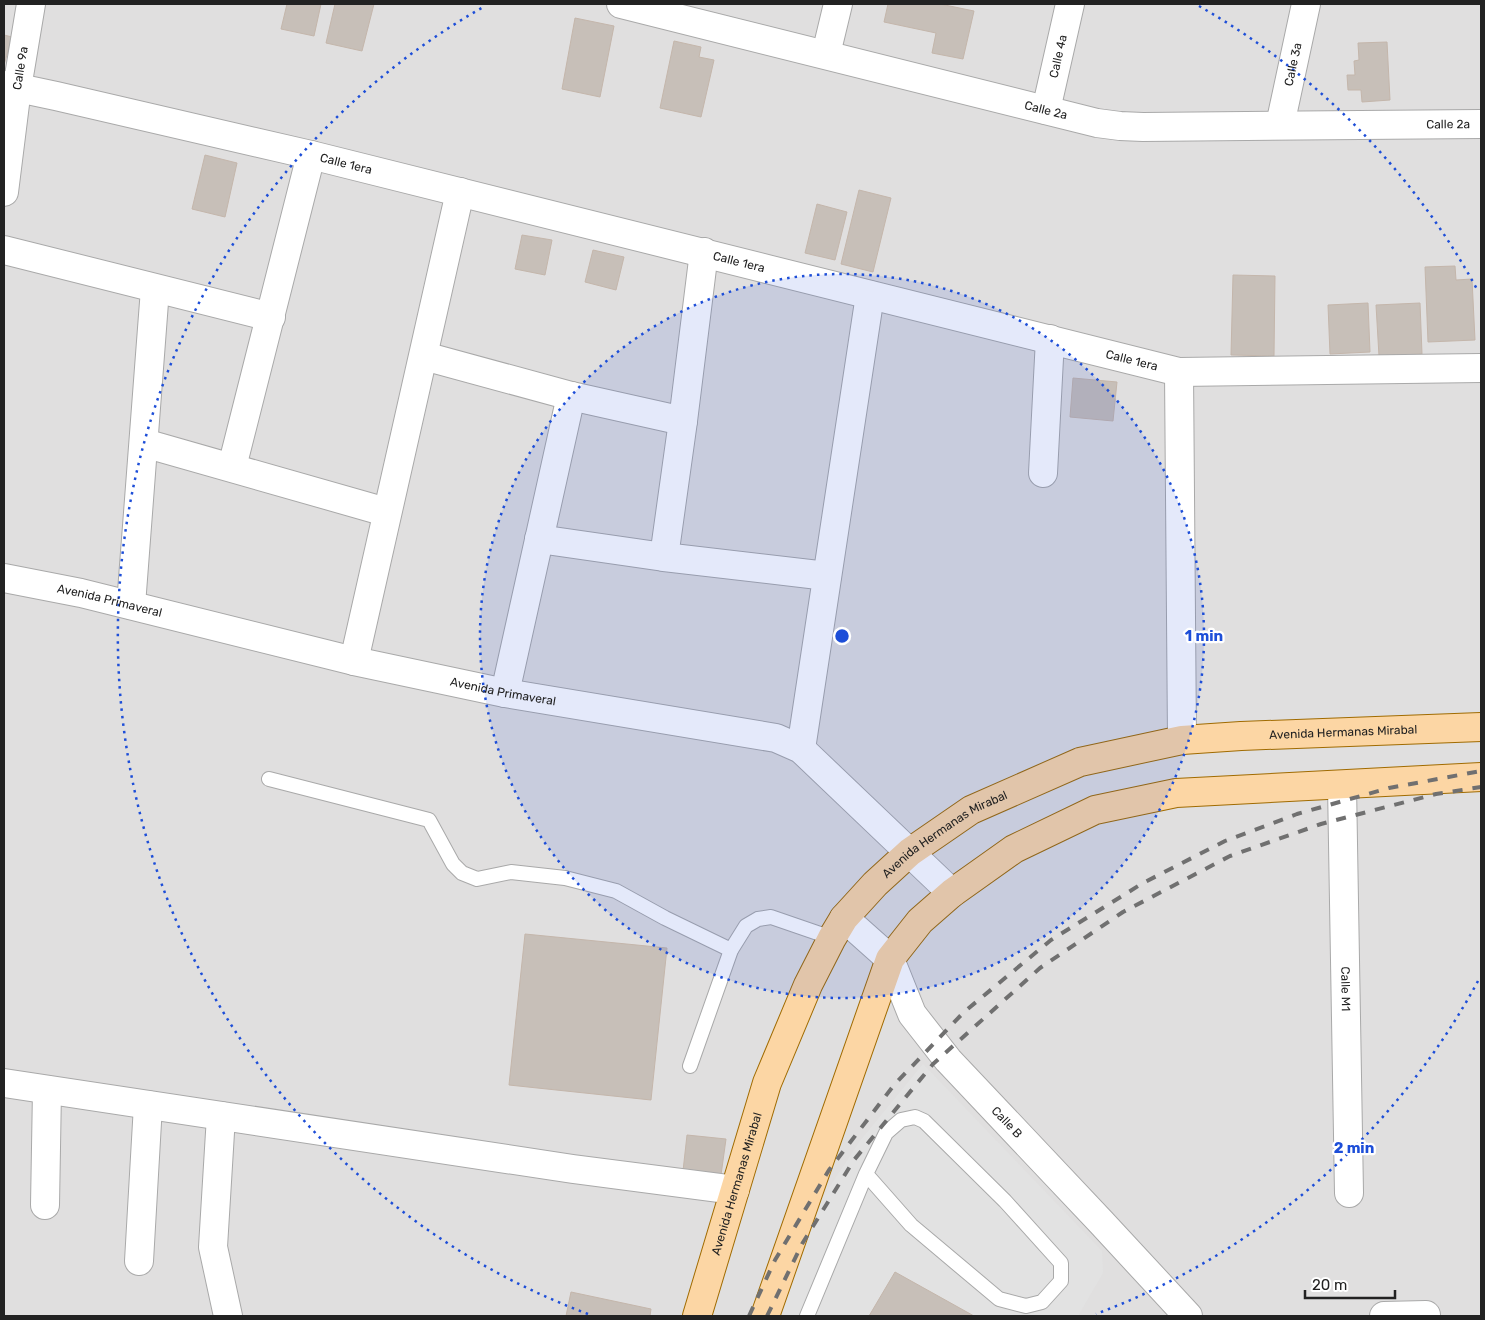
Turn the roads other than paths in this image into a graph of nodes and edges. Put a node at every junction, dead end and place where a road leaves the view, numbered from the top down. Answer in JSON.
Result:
{"nodes":[{"id":1,"x":31,"y":4,"type":"edge"},
{"id":2,"x":621,"y":4,"type":"edge"},
{"id":3,"x":838,"y":4,"type":"edge"},
{"id":4,"x":1070,"y":4,"type":"edge"},
{"id":5,"x":1306,"y":4,"type":"edge"},
{"id":6,"x":826,"y":54,"type":"junction"},
{"id":7,"x":10,"y":87,"type":"edge"},
{"id":8,"x":1046,"y":110,"type":"junction"},
{"id":9,"x":1481,"y":124,"type":"edge"},
{"id":10,"x":1280,"y":125,"type":"junction"},
{"id":11,"x":311,"y":155,"type":"junction"},
{"id":12,"x":4,"y":192,"type":"edge"},
{"id":13,"x":460,"y":192,"type":"junction"},
{"id":14,"x":4,"y":250,"type":"edge"},
{"id":15,"x":704,"y":252,"type":"junction"},
{"id":16,"x":155,"y":289,"type":"junction"},
{"id":17,"x":870,"y":295,"type":"junction"},
{"id":18,"x":271,"y":318,"type":"junction"},
{"id":19,"x":1050,"y":340,"type":"junction"},
{"id":20,"x":424,"y":356,"type":"junction"},
{"id":21,"x":1481,"y":368,"type":"edge"},
{"id":22,"x":1179,"y":372,"type":"junction"},
{"id":23,"x":571,"y":396,"type":"junction"},
{"id":24,"x":684,"y":421,"type":"junction"},
{"id":25,"x":144,"y":443,"type":"junction"},
{"id":26,"x":232,"y":467,"type":"junction"},
{"id":27,"x":1043,"y":473,"type":"dead end"},
{"id":28,"x":386,"y":512,"type":"junction"},
{"id":29,"x":539,"y":539,"type":"junction"},
{"id":30,"x":664,"y":557,"type":"junction"},
{"id":31,"x":827,"y":576,"type":"junction"},
{"id":32,"x":4,"y":578,"type":"edge"},
{"id":33,"x":131,"y":606,"type":"junction"},
{"id":34,"x":354,"y":661,"type":"junction"},
{"id":35,"x":505,"y":693,"type":"junction"},
{"id":36,"x":1481,"y":727,"type":"edge"},
{"id":37,"x":1182,"y":740,"type":"junction"},
{"id":38,"x":801,"y":749,"type":"junction"},
{"id":39,"x":1481,"y":776,"type":"edge"},
{"id":40,"x":269,"y":779,"type":"dead end"},
{"id":41,"x":1342,"y":785,"type":"junction"},
{"id":42,"x":910,"y":852,"type":"junction"},
{"id":43,"x":952,"y":893,"type":"junction"},
{"id":44,"x":838,"y":928,"type":"junction"},
{"id":45,"x":731,"y":950,"type":"junction"},
{"id":46,"x":890,"y":959,"type":"junction"},
{"id":47,"x":690,"y":1066,"type":"dead end"},
{"id":48,"x":4,"y":1083,"type":"edge"},
{"id":49,"x":47,"y":1090,"type":"junction"},
{"id":50,"x":148,"y":1105,"type":"junction"},
{"id":51,"x":222,"y":1116,"type":"junction"},
{"id":52,"x":866,"y":1174,"type":"junction"},
{"id":53,"x":735,"y":1190,"type":"junction"},
{"id":54,"x":1350,"y":1192,"type":"dead end"},
{"id":55,"x":45,"y":1204,"type":"dead end"},
{"id":56,"x":139,"y":1261,"type":"dead end"},
{"id":57,"x":1426,"y":1315,"type":"dead end"},
{"id":58,"x":228,"y":1316,"type":"edge"},
{"id":59,"x":697,"y":1316,"type":"edge"},
{"id":60,"x":765,"y":1316,"type":"edge"},
{"id":61,"x":807,"y":1316,"type":"edge"},
{"id":62,"x":1188,"y":1316,"type":"edge"},
{"id":63,"x":1384,"y":1316,"type":"edge"}],
"edges":[{"from":1,"to":7,"type":"street","name":"Calle 9a"},
{"from":2,"to":6,"type":"street","name":"Calle 2a"},
{"from":3,"to":6,"type":"street"},
{"from":4,"to":8,"type":"street","name":"Calle 4a"},
{"from":5,"to":10,"type":"street","name":"Calle 3a"},
{"from":6,"to":8,"type":"street","name":"Calle 2a"},
{"from":7,"to":11,"type":"street","name":"Calle 1era"},
{"from":7,"to":12,"type":"street","name":"Calle 9a"},
{"from":8,"to":10,"type":"street","name":"Calle 2a"},
{"from":9,"to":10,"type":"street","name":"Calle 2a"},
{"from":11,"to":13,"type":"street","name":"Calle 1era"},
{"from":11,"to":18,"type":"street"},
{"from":13,"to":15,"type":"street","name":"Calle 1era"},
{"from":13,"to":20,"type":"street"},
{"from":14,"to":16,"type":"street"},
{"from":15,"to":17,"type":"street","name":"Calle 1era"},
{"from":15,"to":24,"type":"street"},
{"from":16,"to":18,"type":"street"},
{"from":16,"to":25,"type":"street"},
{"from":17,"to":19,"type":"street","name":"Calle 1era"},
{"from":17,"to":31,"type":"street"},
{"from":18,"to":26,"type":"street"},
{"from":19,"to":22,"type":"street","name":"Calle 1era"},
{"from":19,"to":27,"type":"street"},
{"from":20,"to":23,"type":"street"},
{"from":20,"to":28,"type":"street"},
{"from":21,"to":22,"type":"street","name":"Calle 1era"},
{"from":22,"to":37,"type":"street"},
{"from":23,"to":24,"type":"street"},
{"from":23,"to":29,"type":"street"},
{"from":24,"to":30,"type":"street"},
{"from":25,"to":26,"type":"street"},
{"from":25,"to":33,"type":"street"},
{"from":26,"to":28,"type":"street"},
{"from":28,"to":34,"type":"street"},
{"from":29,"to":30,"type":"street"},
{"from":29,"to":35,"type":"street"},
{"from":30,"to":31,"type":"street"},
{"from":31,"to":38,"type":"street"},
{"from":32,"to":33,"type":"street","name":"Avenida Primaveral"},
{"from":33,"to":34,"type":"street","name":"Avenida Primaveral"},
{"from":34,"to":35,"type":"street","name":"Avenida Primaveral"},
{"from":35,"to":38,"type":"street","name":"Avenida Primaveral"},
{"from":36,"to":37,"type":"main road","name":"Avenida Hermanas Mirabal"},
{"from":37,"to":42,"type":"main road","name":"Avenida Hermanas Mirabal"},
{"from":38,"to":42,"type":"street","name":"Avenida Primaveral"},
{"from":39,"to":41,"type":"main road"},
{"from":40,"to":45,"type":"lane"},
{"from":41,"to":43,"type":"main road"},
{"from":41,"to":54,"type":"street","name":"Calle M1"},
{"from":42,"to":43,"type":"street","name":"Avenida Primaveral"},
{"from":42,"to":44,"type":"main road","name":"Avenida Hermanas Mirabal"},
{"from":43,"to":46,"type":"main road"},
{"from":44,"to":45,"type":"lane"},
{"from":44,"to":46,"type":"street","name":"Calle B"},
{"from":44,"to":53,"type":"main road","name":"Avenida Hermanas Mirabal"},
{"from":45,"to":47,"type":"lane"},
{"from":46,"to":60,"type":"main road"},
{"from":46,"to":62,"type":"street","name":"Calle B"},
{"from":48,"to":49,"type":"street"},
{"from":49,"to":50,"type":"street"},
{"from":49,"to":55,"type":"street"},
{"from":50,"to":51,"type":"street"},
{"from":50,"to":56,"type":"street"},
{"from":51,"to":53,"type":"street"},
{"from":51,"to":58,"type":"street"},
{"from":52,"to":52,"type":"lane"},
{"from":52,"to":61,"type":"lane"},
{"from":53,"to":59,"type":"main road","name":"Avenida Hermanas Mirabal"},
{"from":57,"to":63,"type":"street"}]}
